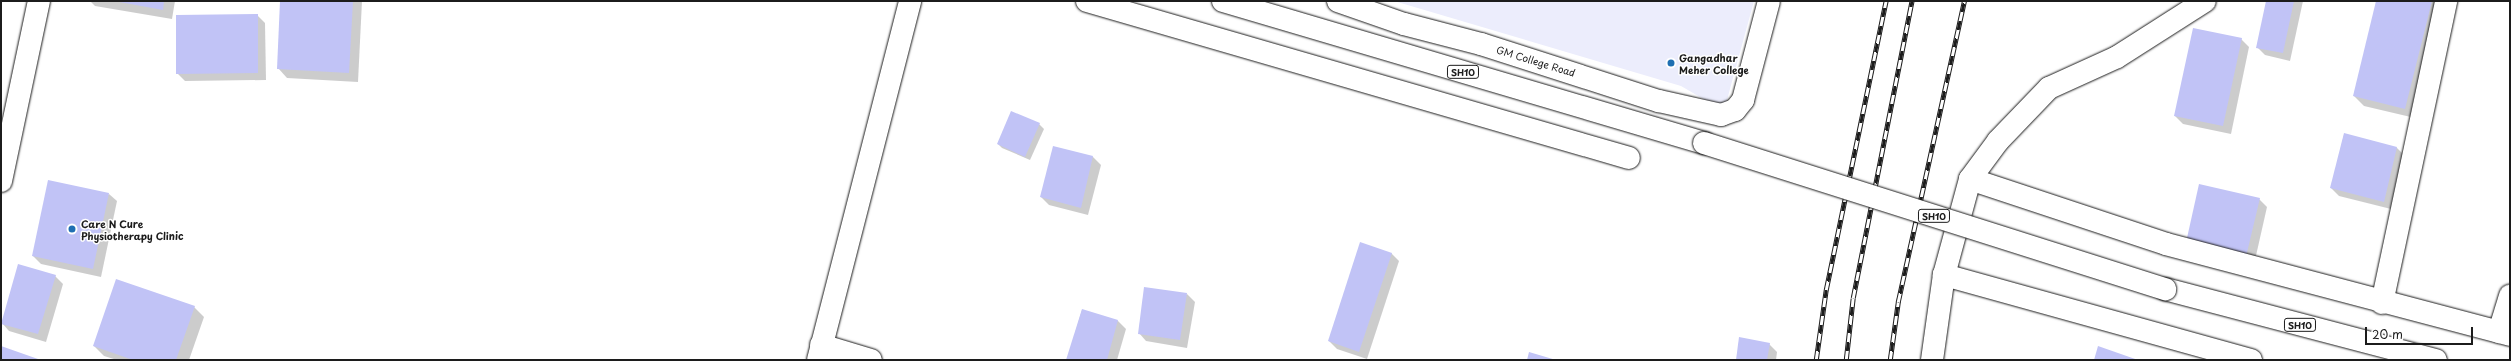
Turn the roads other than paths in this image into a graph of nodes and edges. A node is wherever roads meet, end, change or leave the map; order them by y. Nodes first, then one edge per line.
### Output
1 (39, 1) edge
2 (910, 1) edge
3 (1087, 1) edge
4 (1223, 1) edge
5 (1338, 1) edge
6 (1769, 1) edge
7 (2205, 1) edge
8 (2446, 1) edge
9 (1629, 158) dead end
10 (1970, 179) junction
11 (1, 181) edge
12 (1944, 275) junction
13 (2510, 296) edge
14 (2382, 303) junction
15 (2504, 333) edge
16 (820, 352) edge
17 (871, 360) edge
18 (1932, 360) edge
19 (2251, 360) edge
20 (2436, 360) edge

1 - 11 street
2 - 16 street
3 - 9 street
4 - 20 street, SH10, bridge
5 - 6 street, GM College Road
7 - 10 street
8 - 14 street
10 - 12 street
10 - 14 street
12 - 18 street
12 - 19 street
13 - 15 street
14 - 15 street
16 - 17 street

